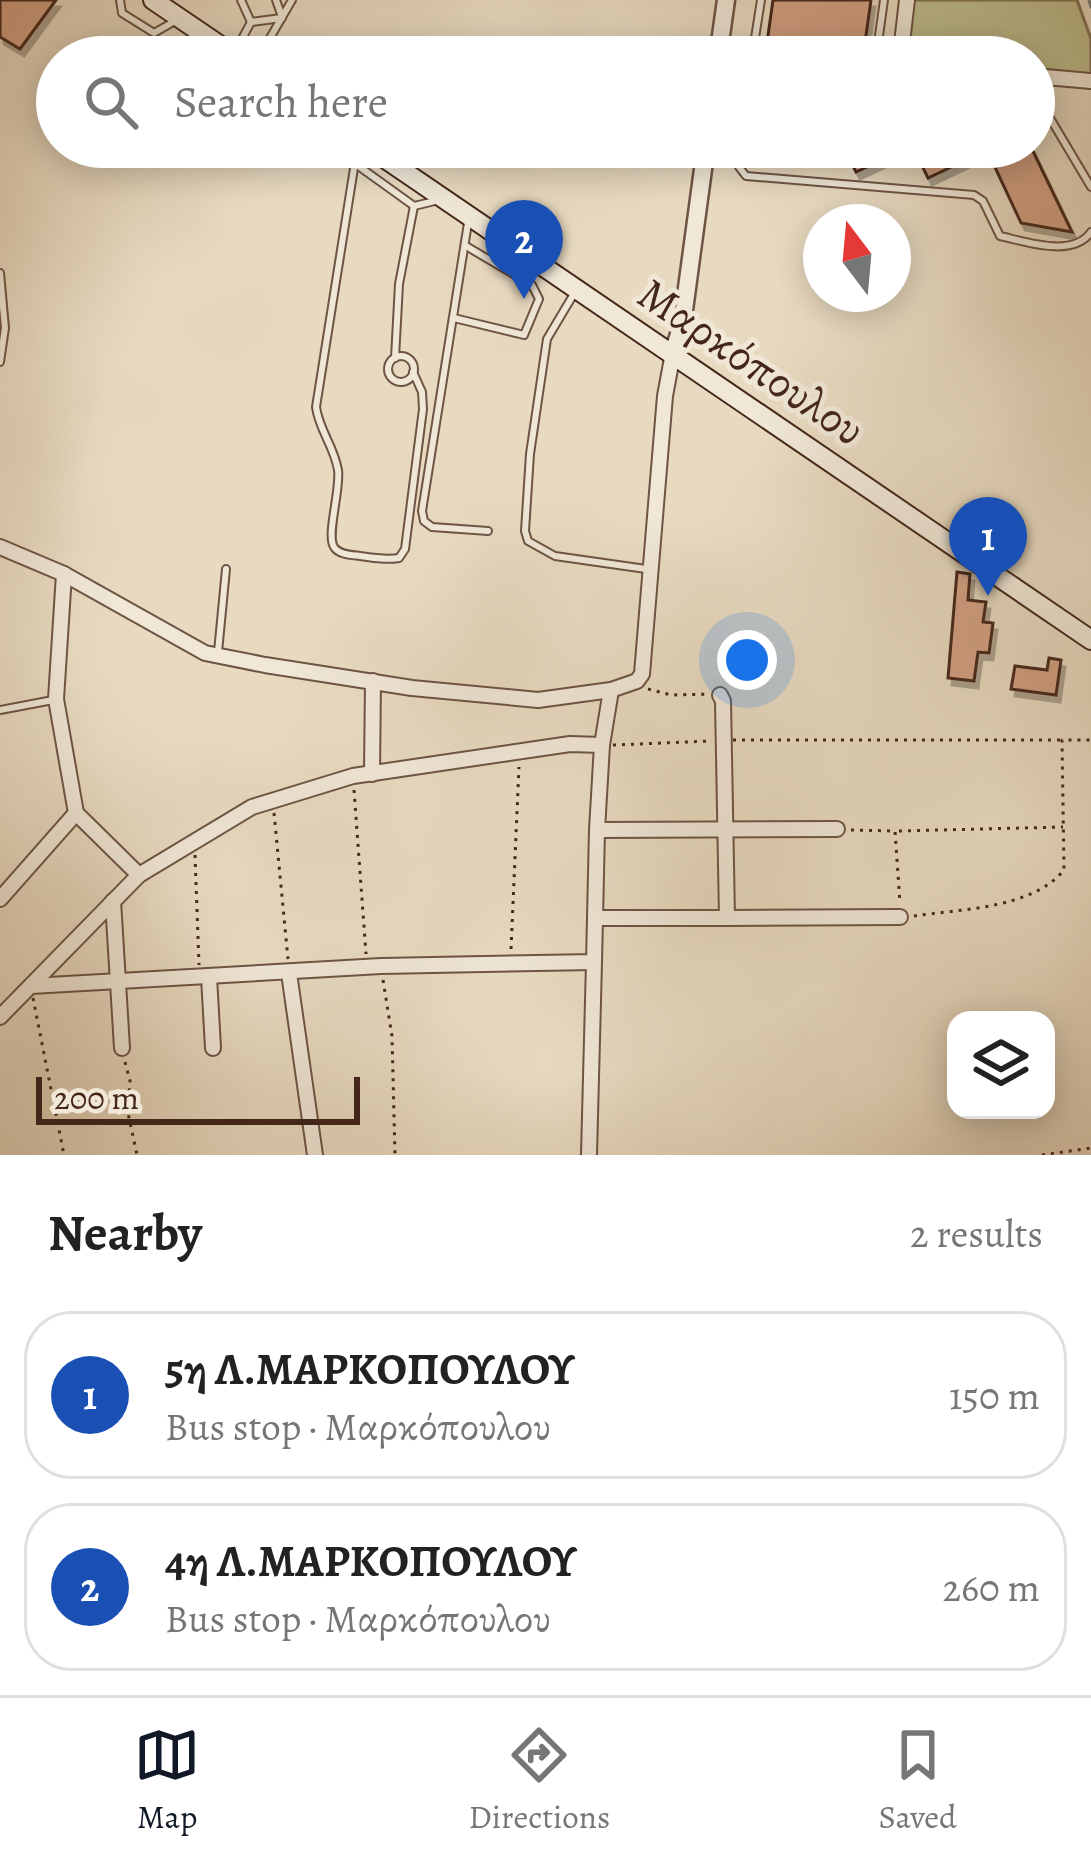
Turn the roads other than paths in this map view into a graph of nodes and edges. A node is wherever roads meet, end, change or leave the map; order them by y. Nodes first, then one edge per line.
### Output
1 (120, 0) edge
2 (153, 0) edge
3 (241, 0) edge
4 (276, 0) edge
5 (292, 0) edge
6 (726, 0) edge
7 (760, 0) edge
8 (884, 0) edge
9 (907, 0) edge
10 (282, 17) junction
11 (180, 18) junction
12 (251, 22) junction
13 (206, 36) edge
14 (244, 36) edge
15 (271, 36) edge
16 (721, 36) edge
17 (755, 36) edge
18 (879, 36) edge
19 (903, 36) edge
20 (1055, 78) edge
21 (1091, 81) edge
22 (1055, 127) edge
23 (359, 168) edge
24 (375, 168) edge
25 (388, 168) edge
26 (703, 168) edge
27 (740, 168) edge
28 (1091, 187) edge
29 (445, 198) junction
30 (414, 206) junction
31 (469, 214) junction
32 (1091, 232) edge
33 (466, 246) junction
34 (0, 274) edge
35 (577, 289) junction
36 (454, 318) junction
37 (674, 352) junction
38 (395, 358) junction
39 (0, 362) edge
40 (413, 372) junction
41 (488, 531) dead end
42 (0, 547) edge
43 (226, 569) dead end
44 (651, 570) junction
45 (64, 574) junction
46 (1091, 640) edge
47 (218, 656) junction
48 (373, 681) junction
49 (611, 690) junction
50 (720, 695) road end
51 (56, 699) junction
52 (0, 710) edge
53 (602, 746) junction
54 (372, 774) junction
55 (76, 813) junction
56 (726, 828) junction
57 (837, 829) road end
58 (597, 830) junction
59 (139, 875) junction
60 (0, 899) edge
61 (113, 901) junction
62 (900, 917) road end
63 (596, 918) junction
64 (727, 918) junction
65 (594, 962) junction
66 (289, 973) junction
67 (205, 976) junction
68 (119, 981) junction
69 (31, 986) junction
70 (0, 1017) edge
71 (122, 1048) road end
72 (213, 1048) dead end
73 (315, 1155) edge
74 (590, 1155) edge

1 - 11 lane
2 - 11 main road
3 - 12 lane
4 - 10 lane
5 - 10 lane
6 - 16 street
7 - 17 lane
8 - 18 lane
9 - 19 street
10 - 12 lane
10 - 15 lane
11 - 13 main road
12 - 14 lane
20 - 21 street
22 - 28 lane
23 - 40 lane
24 - 30 lane
25 - 29 main road, Μαρκόπουλου
26 - 37 street
27 - 32 lane
29 - 30 lane
29 - 31 main road, Μαρκόπουλου
30 - 38 lane
31 - 33 lane
31 - 35 main road, Μαρκόπουλου
33 - 36 lane
33 - 36 lane
34 - 39 lane
35 - 37 main road, Μαρκόπουλου
35 - 44 lane
36 - 41 lane
37 - 44 street
37 - 46 main road, Μαρκόπουλου
38 - 40 lane
38 - 40 lane
42 - 45 street
43 - 47 lane
44 - 49 street
45 - 47 street
45 - 51 street
47 - 48 street
48 - 49 street
48 - 54 street
49 - 53 street
50 - 56 street
51 - 52 lane
51 - 55 street
53 - 54 street
53 - 58 street
54 - 59 street
55 - 59 street
55 - 60 street
56 - 57 street
56 - 58 street
56 - 64 street
58 - 63 street
59 - 61 street
61 - 68 street
61 - 69 street
62 - 64 street
63 - 64 street
63 - 65 street
65 - 66 street
65 - 74 street
66 - 67 street
66 - 73 street
67 - 68 street
67 - 72 street
68 - 69 street
68 - 71 street
69 - 70 street

